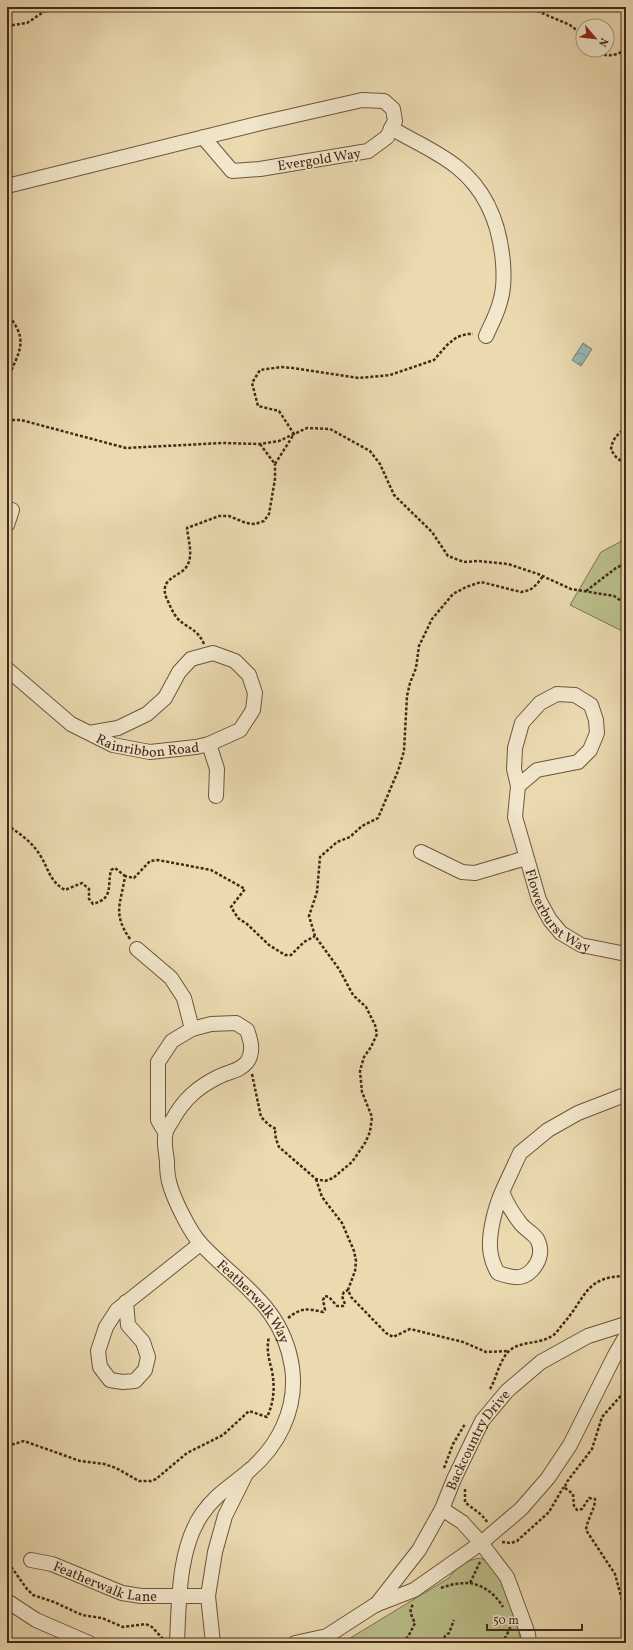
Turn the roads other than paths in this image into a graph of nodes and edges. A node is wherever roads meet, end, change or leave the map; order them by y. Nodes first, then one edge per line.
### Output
1 (391, 128) junction
2 (203, 137) junction
3 (7, 186) edge
4 (486, 336) road end
5 (12, 510) dead end
6 (7, 525) edge
7 (7, 670) edge
8 (89, 733) junction
9 (209, 744) junction
10 (518, 786) junction
11 (216, 796) dead end
12 (421, 852) dead end
13 (526, 858) junction
14 (137, 949) road end
15 (626, 954) edge
16 (192, 1029) junction
17 (626, 1096) edge
18 (165, 1132) junction
19 (502, 1192) junction
20 (200, 1244) junction
21 (126, 1302) junction
22 (626, 1324) edge
23 (626, 1336) edge
24 (246, 1473) junction
25 (442, 1509) junction
26 (481, 1543) junction
27 (32, 1560) dead end
28 (208, 1596) junction
29 (179, 1597) junction
30 (7, 1602) edge
31 (375, 1605) junction
32 (89, 1643) edge
33 (177, 1643) edge
34 (213, 1643) edge
35 (295, 1643) edge
36 (529, 1643) edge

1 - 2 street, Evergold Way
1 - 2 street
1 - 4 street
2 - 3 street
5 - 6 street
7 - 8 street, Rainribbon Road
8 - 9 street, Rainribbon Road
8 - 9 street, Rainribbon Road
9 - 11 street, Rainribbon Road
10 - 10 street, Flowerburst Way
10 - 13 street, Flowerburst Way
12 - 13 street, Flowerburst Way
13 - 15 street, Flowerburst Way
14 - 16 street
16 - 18 street, Featherwalk Way
16 - 18 street, Featherwalk Way
17 - 19 street
18 - 20 street, Featherwalk Way
19 - 19 street
20 - 21 street
20 - 24 street, Featherwalk Way
21 - 21 street
22 - 25 street, Backcountry Drive
23 - 26 street, Backcountry Drive
24 - 28 street, Featherwalk Way
24 - 29 street, Featherwalk Way
25 - 26 street
25 - 31 street, Backcountry Drive
26 - 31 street, Backcountry Drive
26 - 36 street
27 - 29 street, Featherwalk Lane
28 - 29 street, Featherwalk Lane
28 - 34 street, Featherwalk Way
29 - 33 street, Featherwalk Way
30 - 32 street
31 - 35 street, Backcountry Drive

